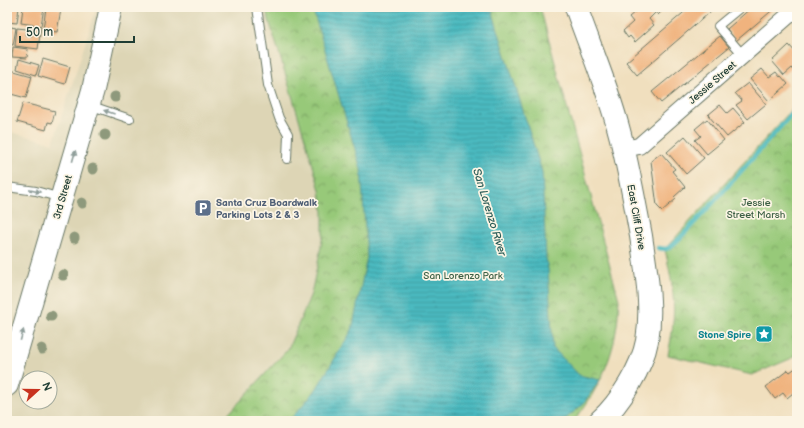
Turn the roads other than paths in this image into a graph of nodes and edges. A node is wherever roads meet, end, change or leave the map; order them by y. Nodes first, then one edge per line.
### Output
1 (112, 7) edge
2 (258, 7) edge
3 (576, 7) edge
4 (741, 7) edge
5 (797, 8) edge
6 (743, 55) junction
7 (89, 105) junction
8 (130, 119) dead end
9 (624, 149) junction
10 (287, 159) dead end
11 (7, 187) edge
12 (62, 198) junction
13 (7, 386) edge
14 (600, 421) edge

1 - 7 main road, 3rd Street
2 - 10 lane
3 - 9 main road, East Cliff Drive
4 - 6 lane
5 - 6 street, Jessie Street
6 - 9 street, Jessie Street
8 -> 7 lane
12 -> 7 main road, 3rd Street
9 - 14 main road, East Cliff Drive
11 -> 12 lane
13 -> 12 main road, 3rd Street

